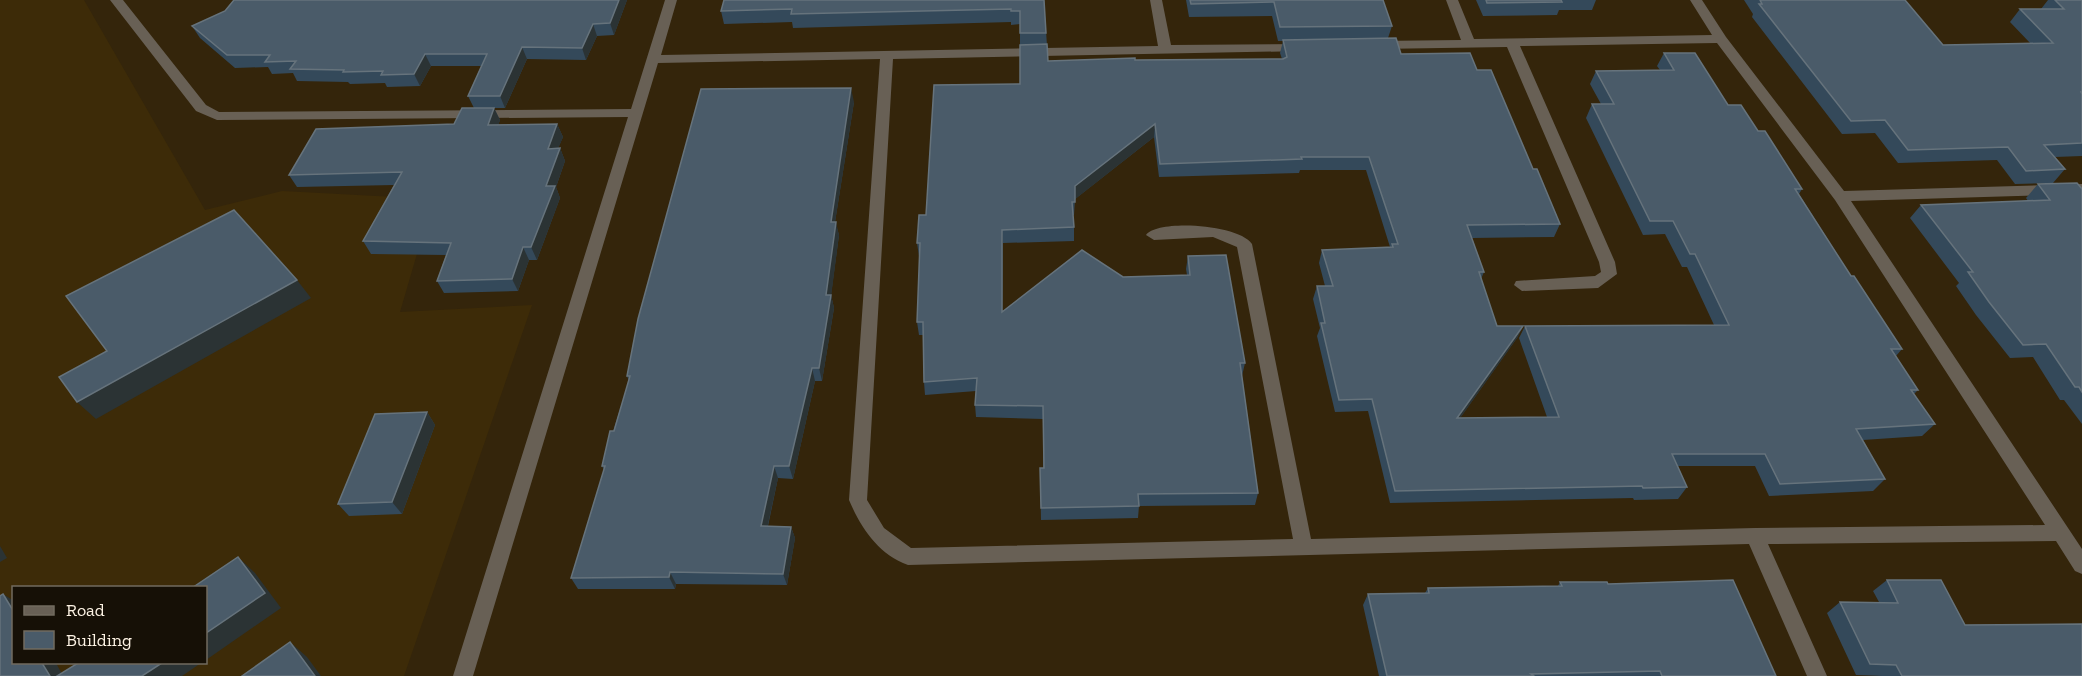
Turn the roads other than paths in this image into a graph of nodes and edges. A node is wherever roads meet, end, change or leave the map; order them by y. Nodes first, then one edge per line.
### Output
1 (116, 0) edge
2 (671, 0) edge
3 (1156, 0) edge
4 (1452, 0) edge
5 (1696, 0) edge
6 (1721, 39) junction
7 (1512, 42) junction
8 (1469, 43) junction
9 (1364, 45) edge
10 (1317, 46) edge
11 (1165, 50) junction
12 (887, 56) junction
13 (652, 59) junction
14 (635, 113) junction
15 (2082, 189) edge
16 (1840, 196) junction
17 (1154, 235) dead end
18 (1522, 285) dead end
19 (2060, 533) junction
20 (1755, 536) junction
21 (1304, 549) junction
22 (2082, 565) edge
23 (463, 676) edge
24 (1817, 676) edge

1 - 14 street
2 - 13 street
3 - 11 street
4 - 8 street
5 - 6 street
6 - 7 street
6 - 16 street
7 - 8 street
7 - 18 street
8 - 9 street
10 - 11 street
11 - 12 street
12 - 13 street
12 - 21 street
13 - 14 street
14 - 23 street
15 - 16 street
16 - 19 street
17 - 21 street
19 - 20 street
19 - 22 street
20 - 21 street
20 - 24 street

